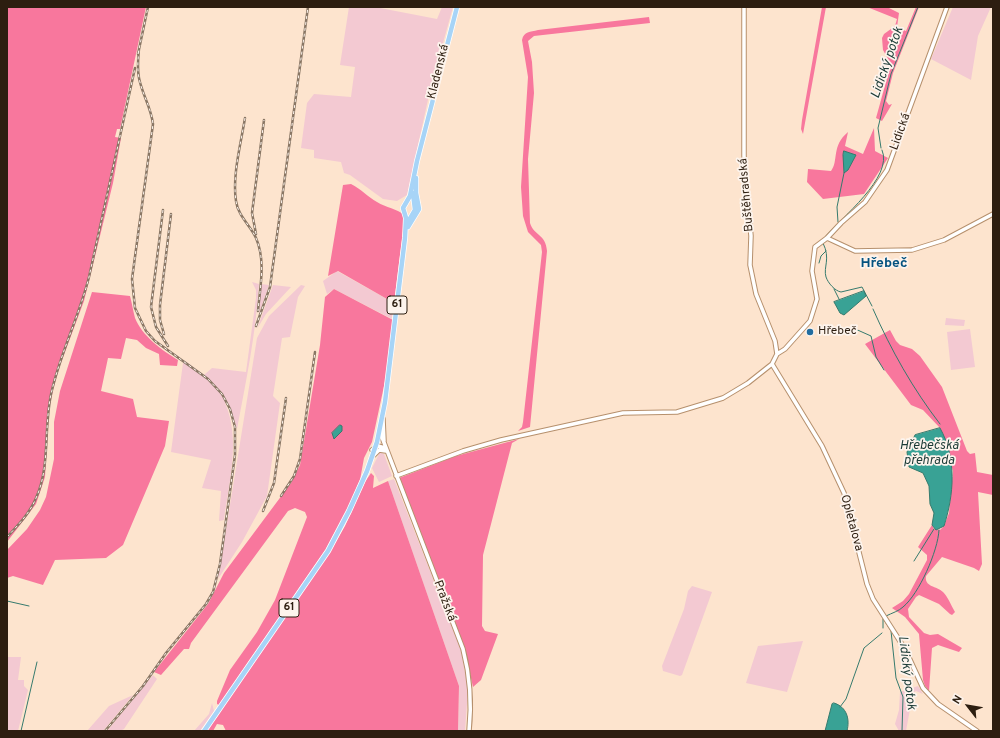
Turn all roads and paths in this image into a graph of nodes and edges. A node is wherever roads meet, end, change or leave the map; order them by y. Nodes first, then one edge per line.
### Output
1 (457, 7) edge
2 (744, 7) edge
3 (947, 7) edge
4 (423, 137) junction
5 (416, 178) junction
6 (407, 202) junction
7 (414, 203) junction
8 (406, 213) junction
9 (412, 214) junction
10 (993, 214) edge
11 (405, 238) junction
12 (827, 238) junction
13 (777, 354) junction
14 (772, 364) junction
15 (389, 372) junction
16 (385, 402) junction
17 (380, 415) junction
18 (379, 431) junction
19 (374, 448) junction
20 (386, 449) junction
21 (367, 471) junction
22 (396, 476) junction
23 (362, 481) junction
24 (204, 731) edge
25 (469, 731) edge
26 (977, 731) edge

1 - 4 main road, Kladenská / 61
2 - 13 street, Buštěhradská
3 - 12 street, Lidická
4 - 5 main road, 61
4 - 6 main road, 61
5 - 7 main road, 61
5 - 11 main road, 61
6 - 7 main road
6 - 8 main road, 61
7 - 9 main road, 61
8 - 9 main road
8 - 11 main road, 61
9 - 11 main road, 61
10 - 12 street
11 - 15 main road, 61
12 - 13 street
13 - 14 street
14 - 22 street
14 - 26 street, Opletalova
15 - 16 main road, 61
15 - 17 main road, 61
16 - 18 main road, 61
16 - 20 street
17 - 18 street
17 - 19 main road, 61
18 - 19 main road, 61
18 - 20 street
19 - 20 street
19 - 21 main road, 61
19 - 23 main road, 61
20 - 21 street
20 - 22 street, Pražská
21 - 23 main road, 61
22 - 25 street, Pražská
23 - 24 main road, 61

